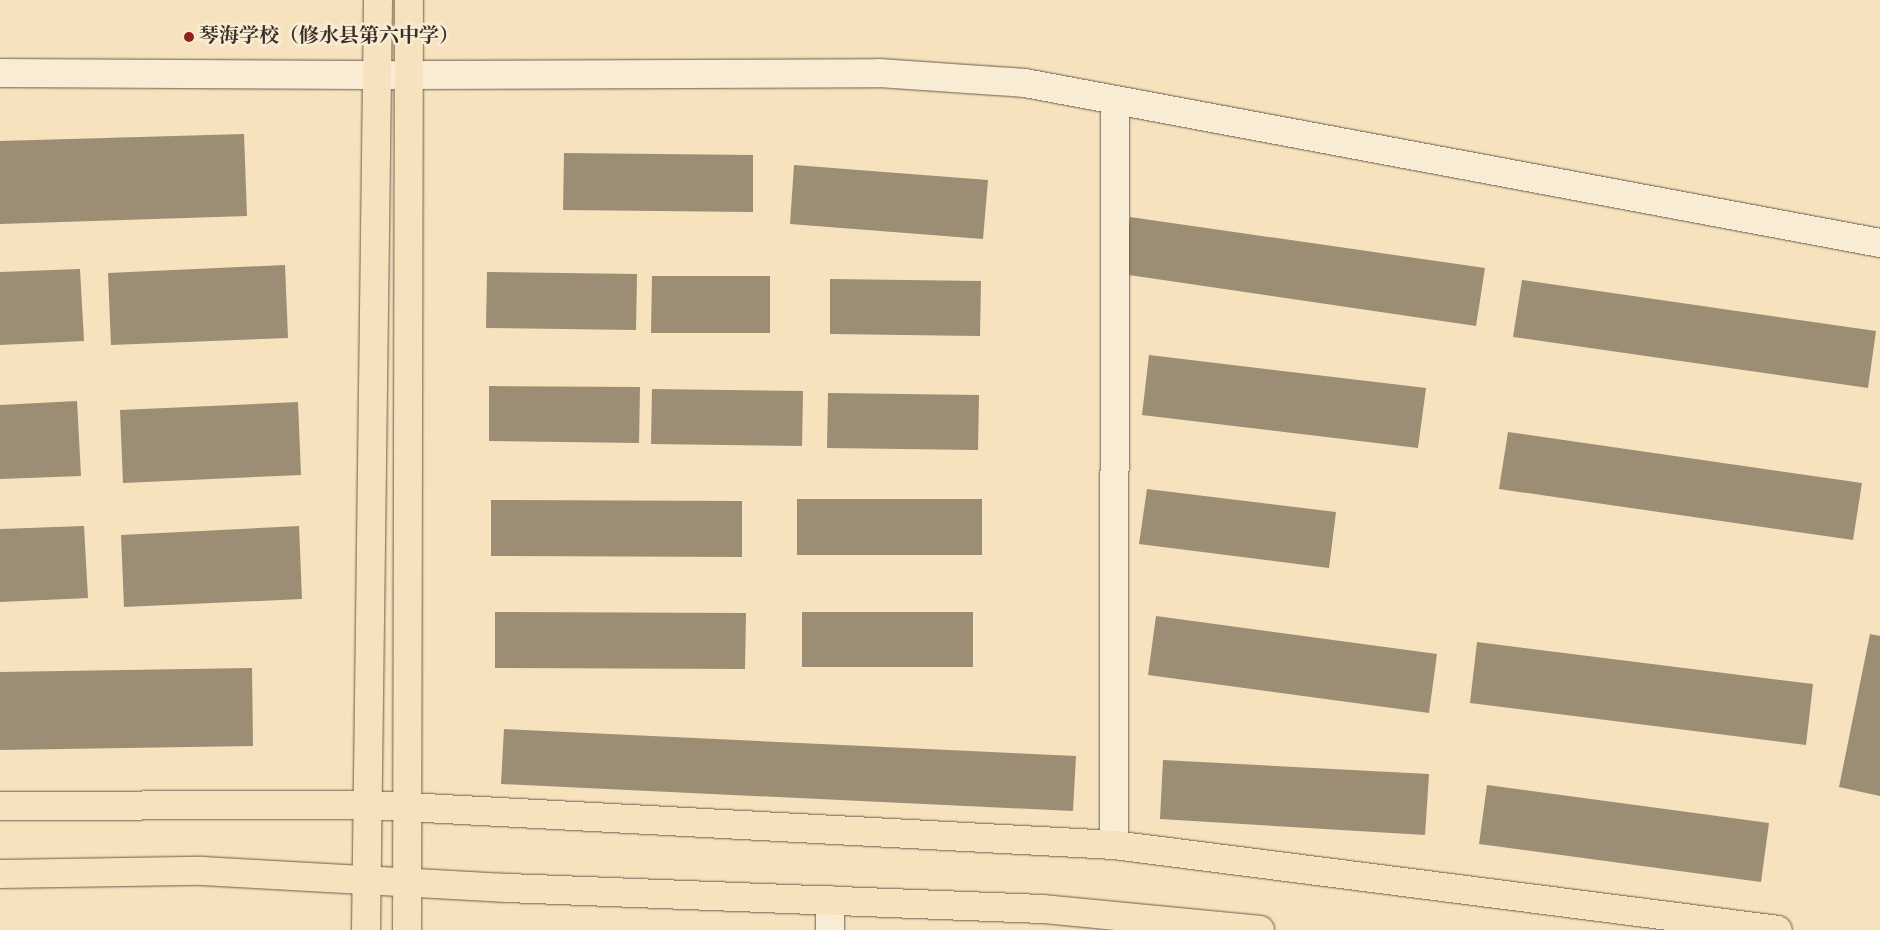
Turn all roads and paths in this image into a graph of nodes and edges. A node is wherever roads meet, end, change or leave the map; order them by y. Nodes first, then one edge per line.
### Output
1 (378, 0) edge
2 (409, 0) edge
3 (0, 73) edge
4 (378, 73) junction
5 (410, 75) junction
6 (1115, 100) junction
7 (1880, 243) edge
8 (369, 805) junction
9 (0, 806) edge
10 (407, 807) junction
11 (1114, 845) junction
12 (0, 874) edge
13 (366, 881) junction
14 (406, 883) junction
15 (830, 900) junction
16 (1143, 924) edge
17 (366, 930) edge
18 (407, 930) edge
19 (830, 930) edge
20 (1260, 930) edge
21 (1778, 930) edge

1 - 4 main road
2 - 5 main road
3 - 4 street
4 - 5 street
4 - 8 main road
5 - 6 street
5 - 10 main road
6 - 7 street
6 - 11 street
8 - 9 main road
8 - 10 main road
8 - 13 main road
10 - 11 main road
10 - 14 main road
11 - 21 main road
12 - 13 main road
13 - 14 main road
13 - 17 main road
14 - 15 main road
14 - 18 main road
15 - 16 main road
15 - 19 street
16 - 20 main road

